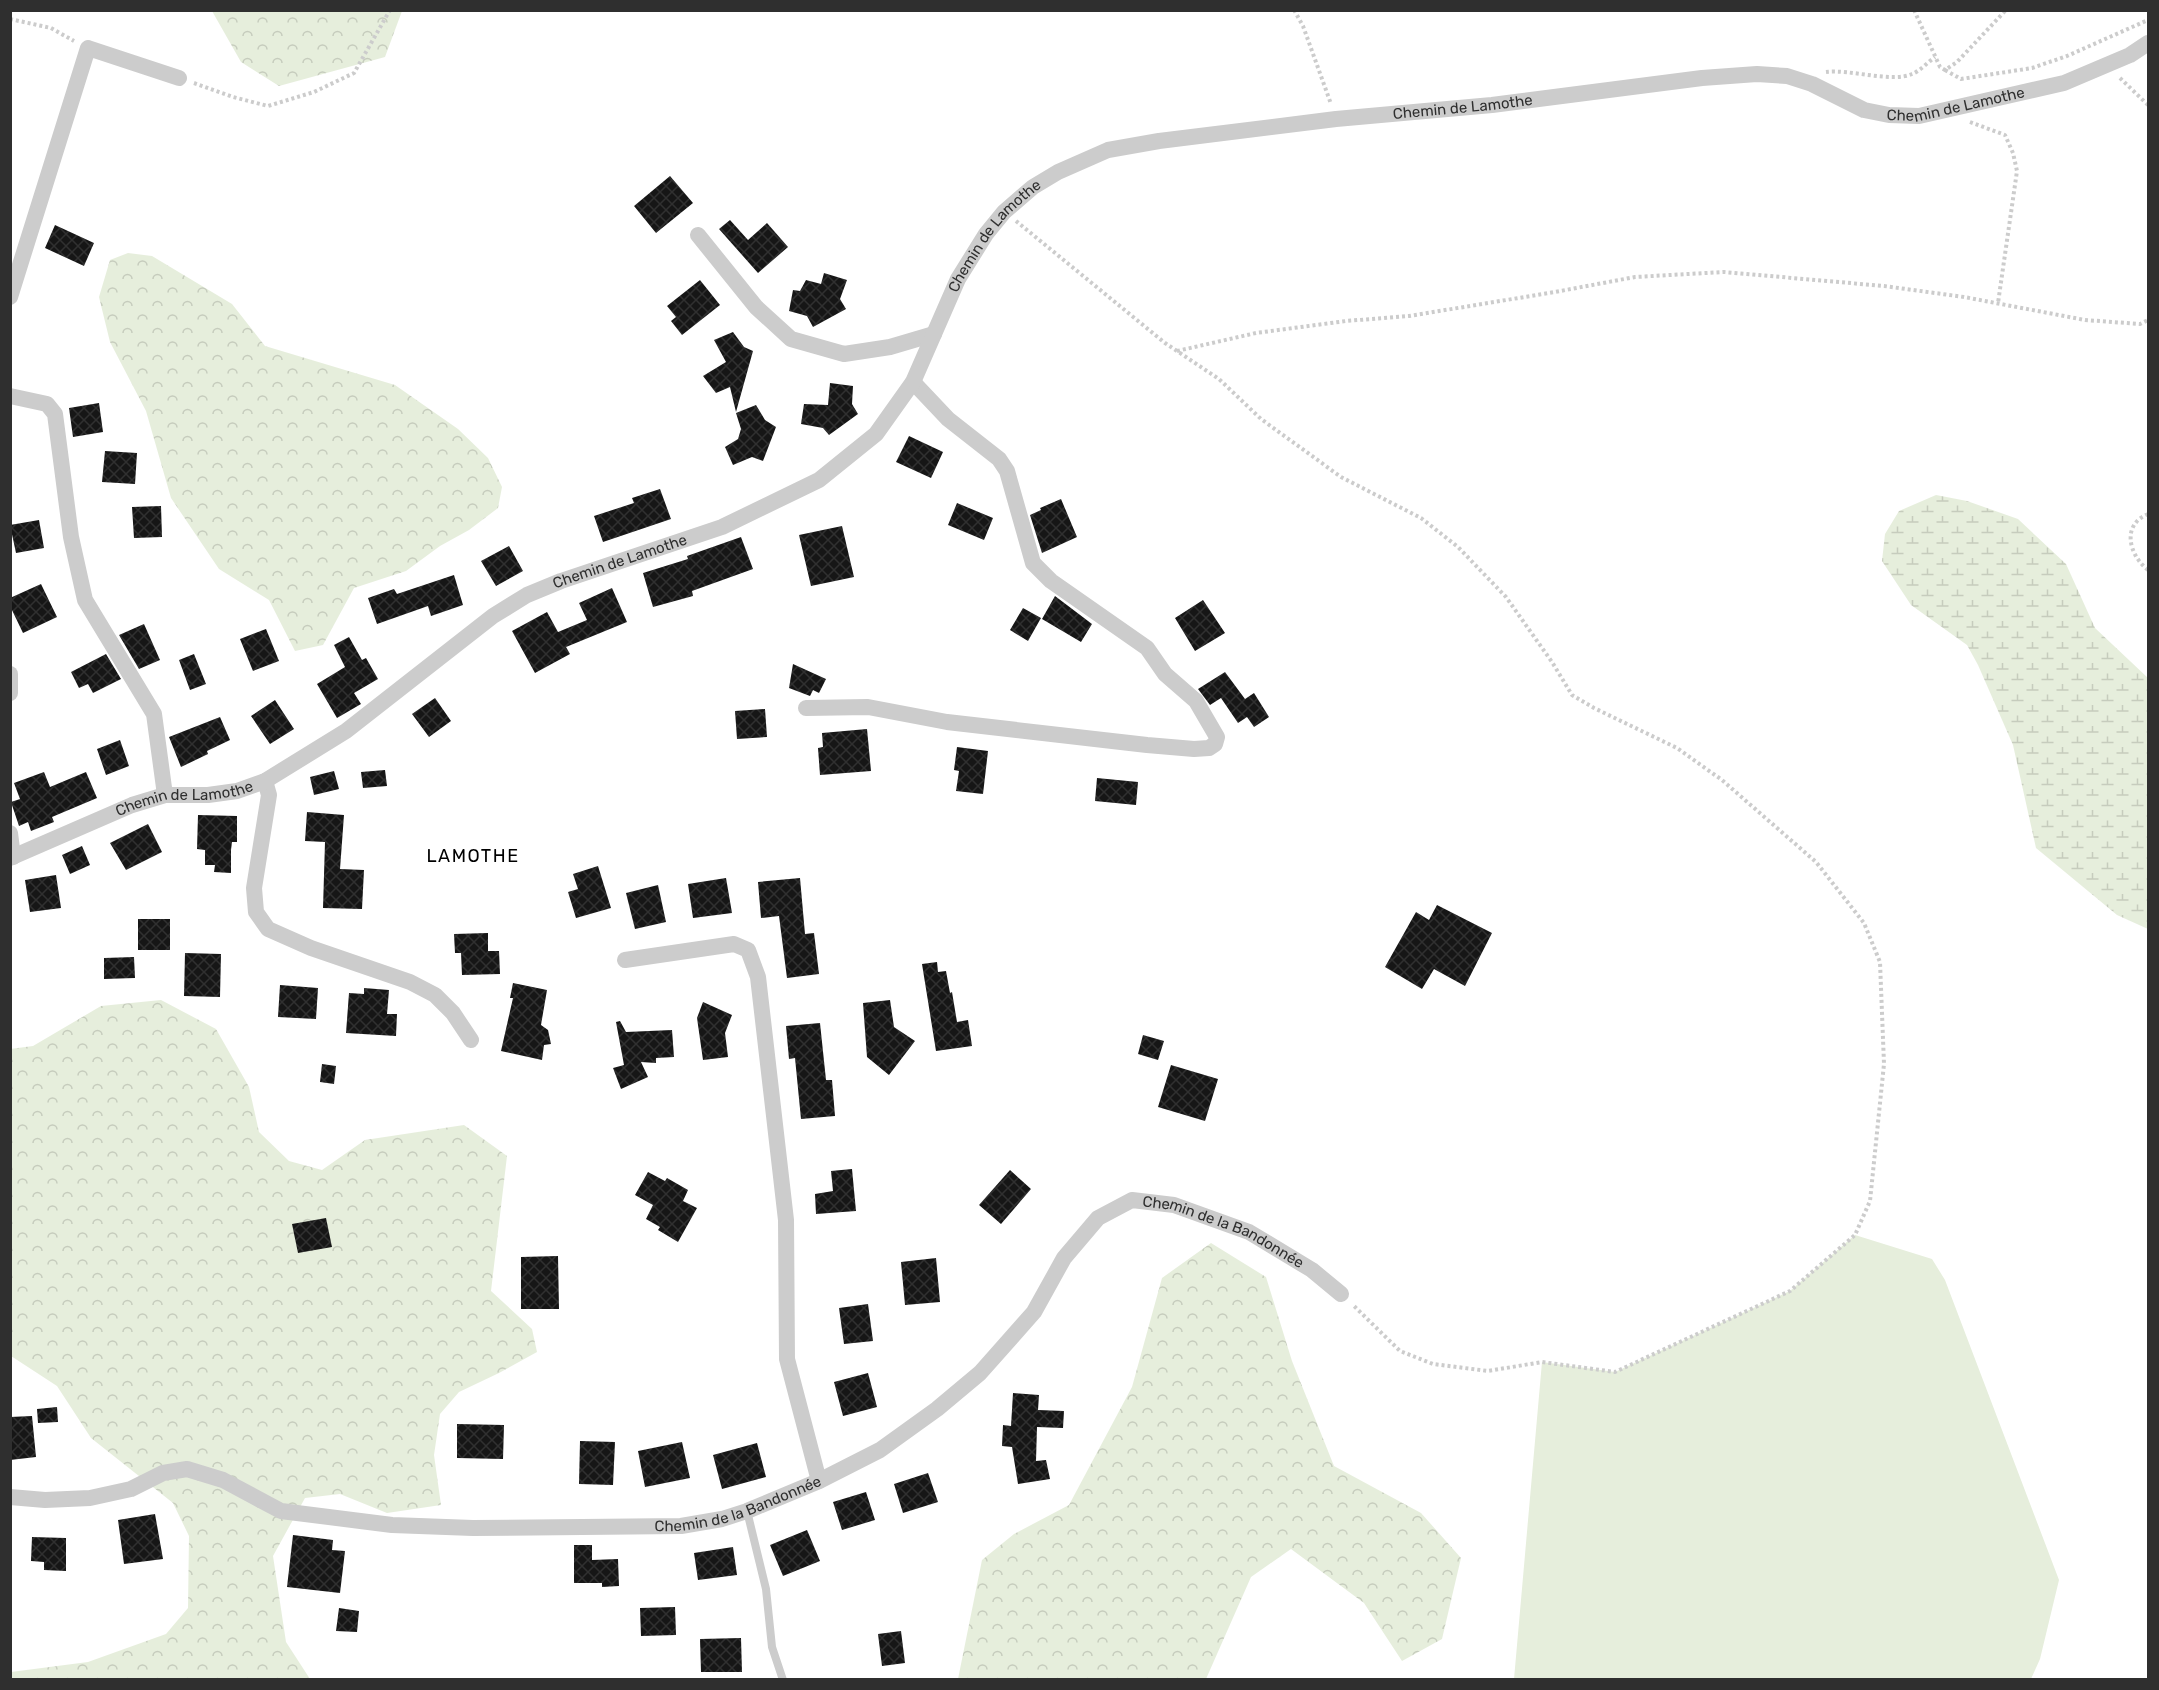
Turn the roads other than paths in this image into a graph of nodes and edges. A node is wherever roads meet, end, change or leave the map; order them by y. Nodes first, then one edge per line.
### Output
1 (2148, 43) edge
2 (179, 78) road end
3 (698, 235) dead end
4 (10, 297) edge
5 (934, 334) junction
6 (913, 382) junction
7 (10, 396) edge
8 (10, 674) edge
9 (10, 693) edge
10 (806, 708) dead end
11 (265, 781) junction
12 (165, 795) junction
13 (10, 833) edge
14 (12, 858) edge
15 (625, 960) dead end
16 (471, 1040) dead end
17 (1341, 1294) road end
18 (819, 1480) junction
19 (10, 1497) edge
20 (747, 1511) junction
21 (783, 1680) edge

1 - 5 street, Chemin de Lamothe
2 - 4 street
3 - 5 street
5 - 6 street, Chemin de Lamothe
6 - 10 street
6 - 11 street, Chemin de Lamothe
7 - 12 street
8 - 9 street
11 - 12 street, Chemin de Lamothe
11 - 16 street
12 - 14 street, Chemin de Lamothe
13 - 14 street
15 - 18 street
17 - 18 street, Chemin de la Bandonnée
18 - 20 street, Chemin de la Bandonnée
19 - 20 street, Chemin de la Bandonnée
20 - 21 lane

